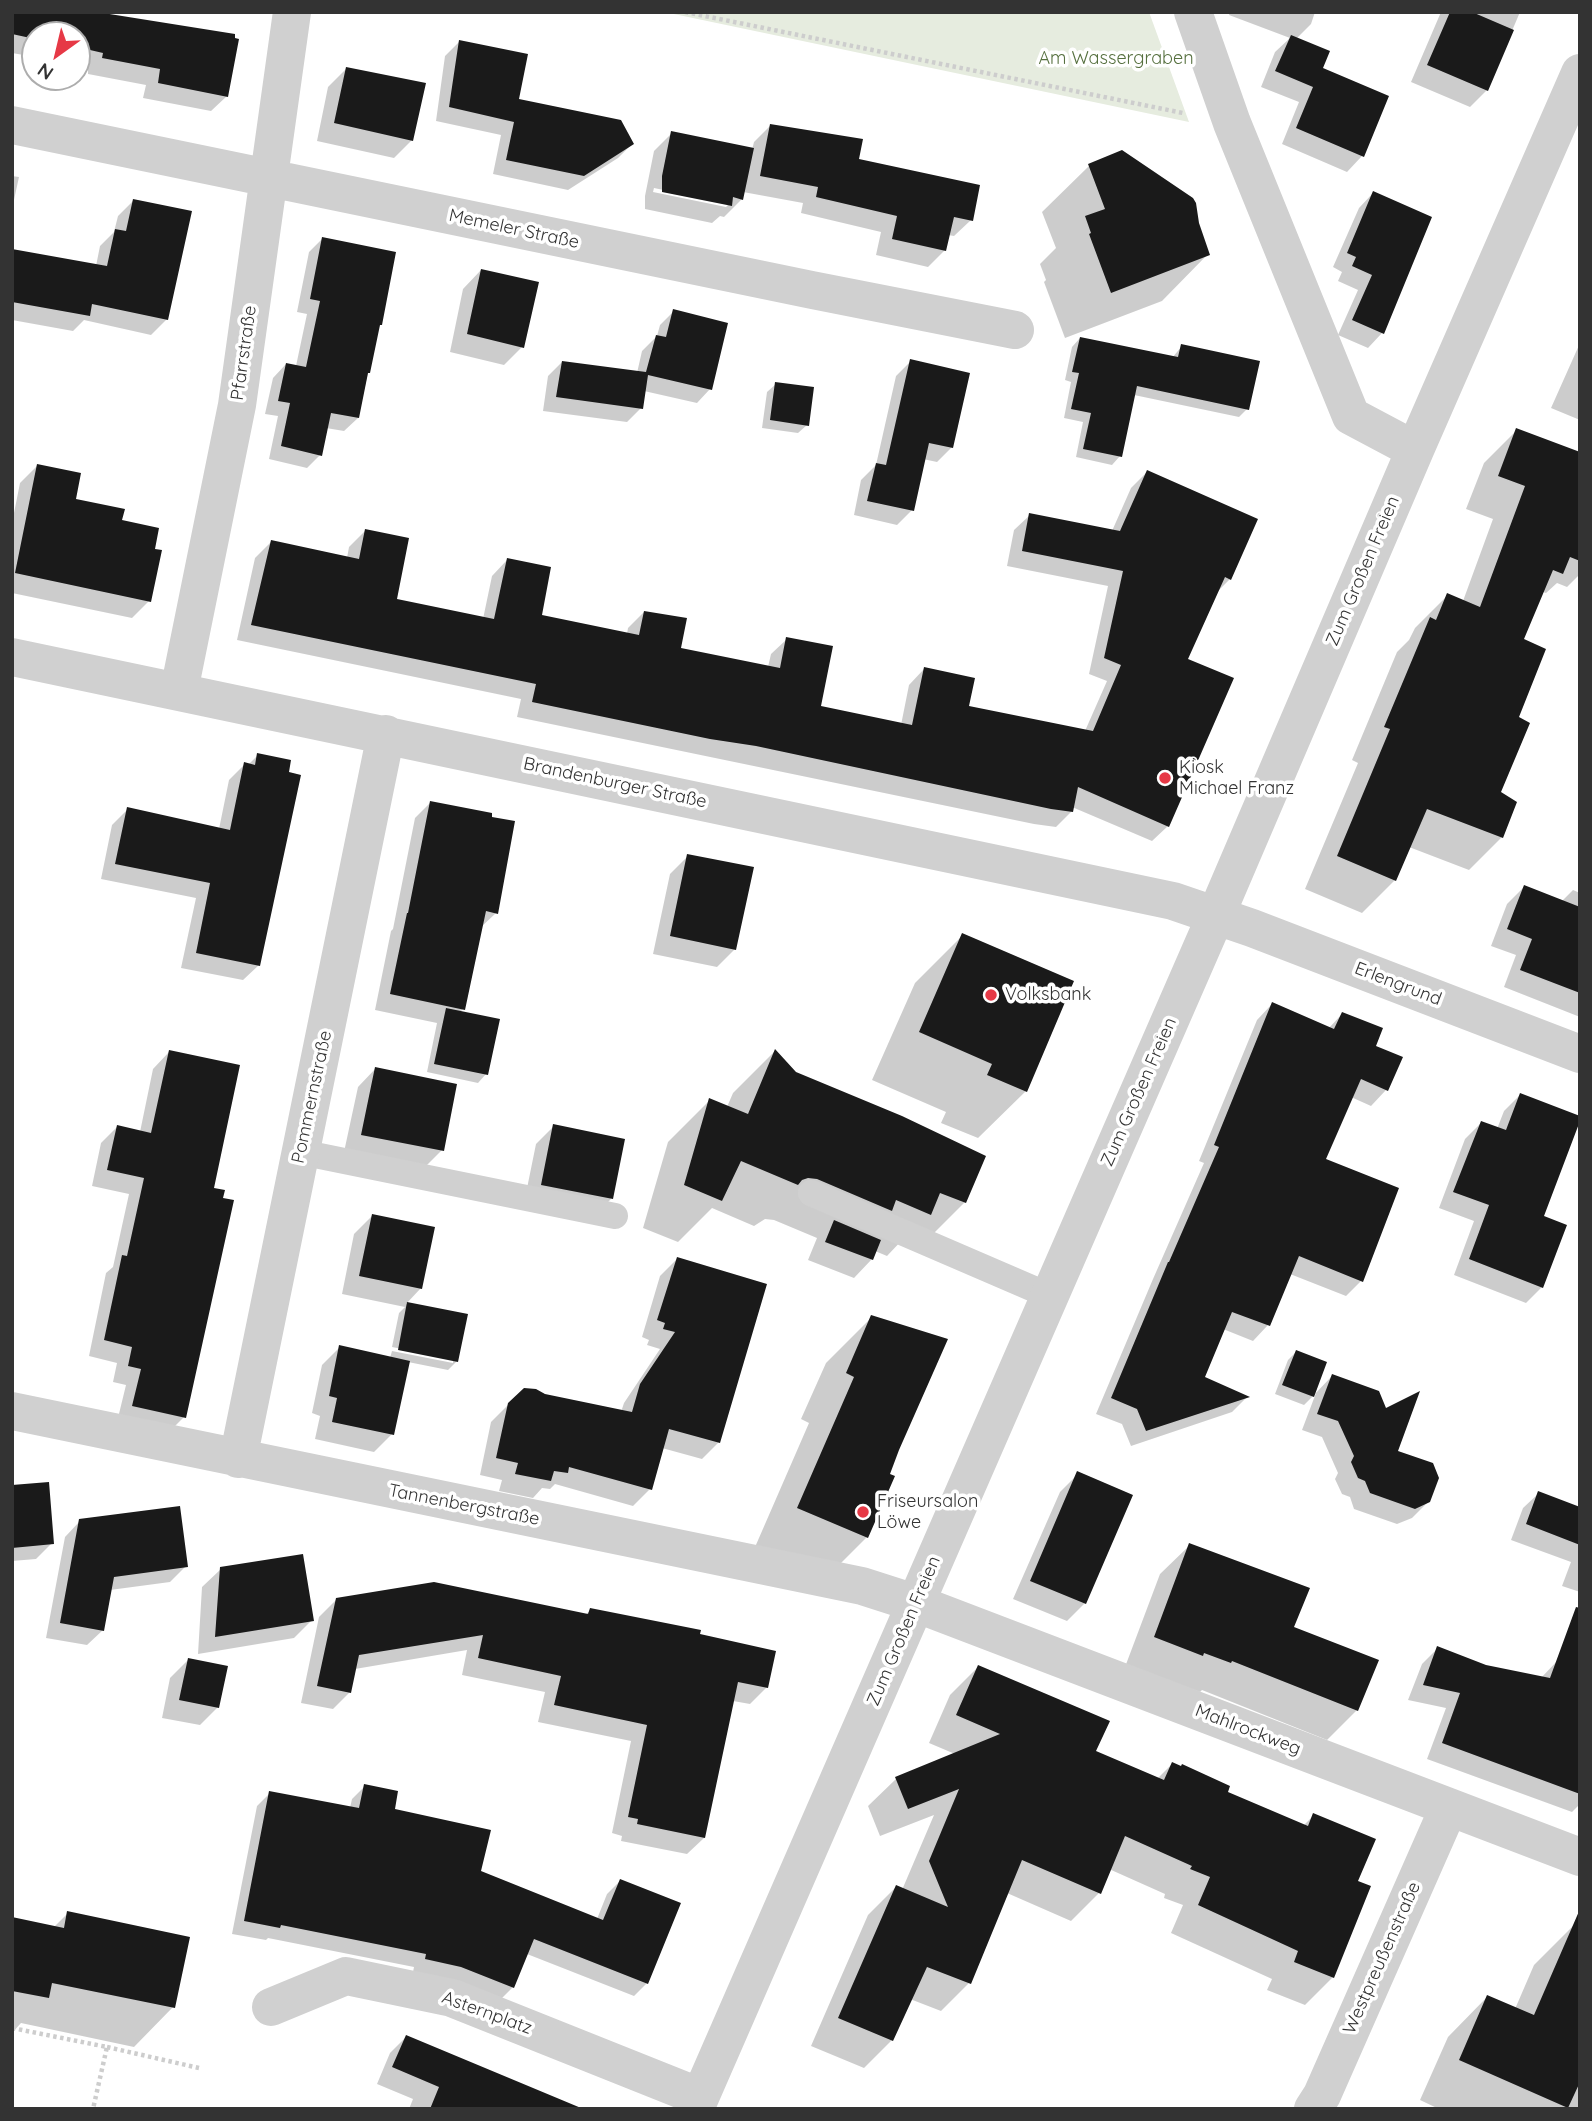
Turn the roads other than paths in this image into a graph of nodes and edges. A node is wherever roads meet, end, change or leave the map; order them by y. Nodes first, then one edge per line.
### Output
1 (292, 12) edge
2 (1193, 12) edge
3 (1580, 73) edge
4 (12, 125) edge
5 (270, 178) junction
6 (1015, 330) dead end
7 (1415, 450) junction
8 (12, 657) edge
9 (179, 691) junction
10 (386, 734) junction
11 (1216, 915) junction
12 (1580, 1054) edge
13 (300, 1153) junction
14 (811, 1193) dead end
15 (615, 1216) dead end
16 (1050, 1296) junction
17 (12, 1411) edge
18 (238, 1459) junction
19 (915, 1603) junction
20 (1449, 1807) junction
21 (1580, 1857) edge
22 (271, 2007) dead end
23 (697, 2103) edge
24 (1313, 2109) edge

1 - 5 street, Pfarrstraße
2 - 7 street
3 - 7 street, Zum Großen Freien
4 - 5 street, Memeler Straße
5 - 6 street, Memeler Straße
5 - 9 street, Pfarrstraße
7 - 11 street, Zum Großen Freien
8 - 9 street, Brandenburger Straße
9 - 10 street, Brandenburger Straße
10 - 11 street, Brandenburger Straße
10 - 13 street, Pommernstraße
11 - 12 street, Erlengrund
11 - 16 street, Zum Großen Freien
13 - 15 lane
13 - 18 street, Pommernstraße
14 - 16 lane
16 - 19 street, Zum Großen Freien
17 - 18 street, Tannenbergstraße
18 - 19 street, Tannenbergstraße
19 - 20 street, Mahlrockweg
19 - 23 street, Zum Großen Freien
20 - 21 street, Mahlrockweg
20 - 24 street, Westpreußenstraße
22 - 23 street, Asternplatz

